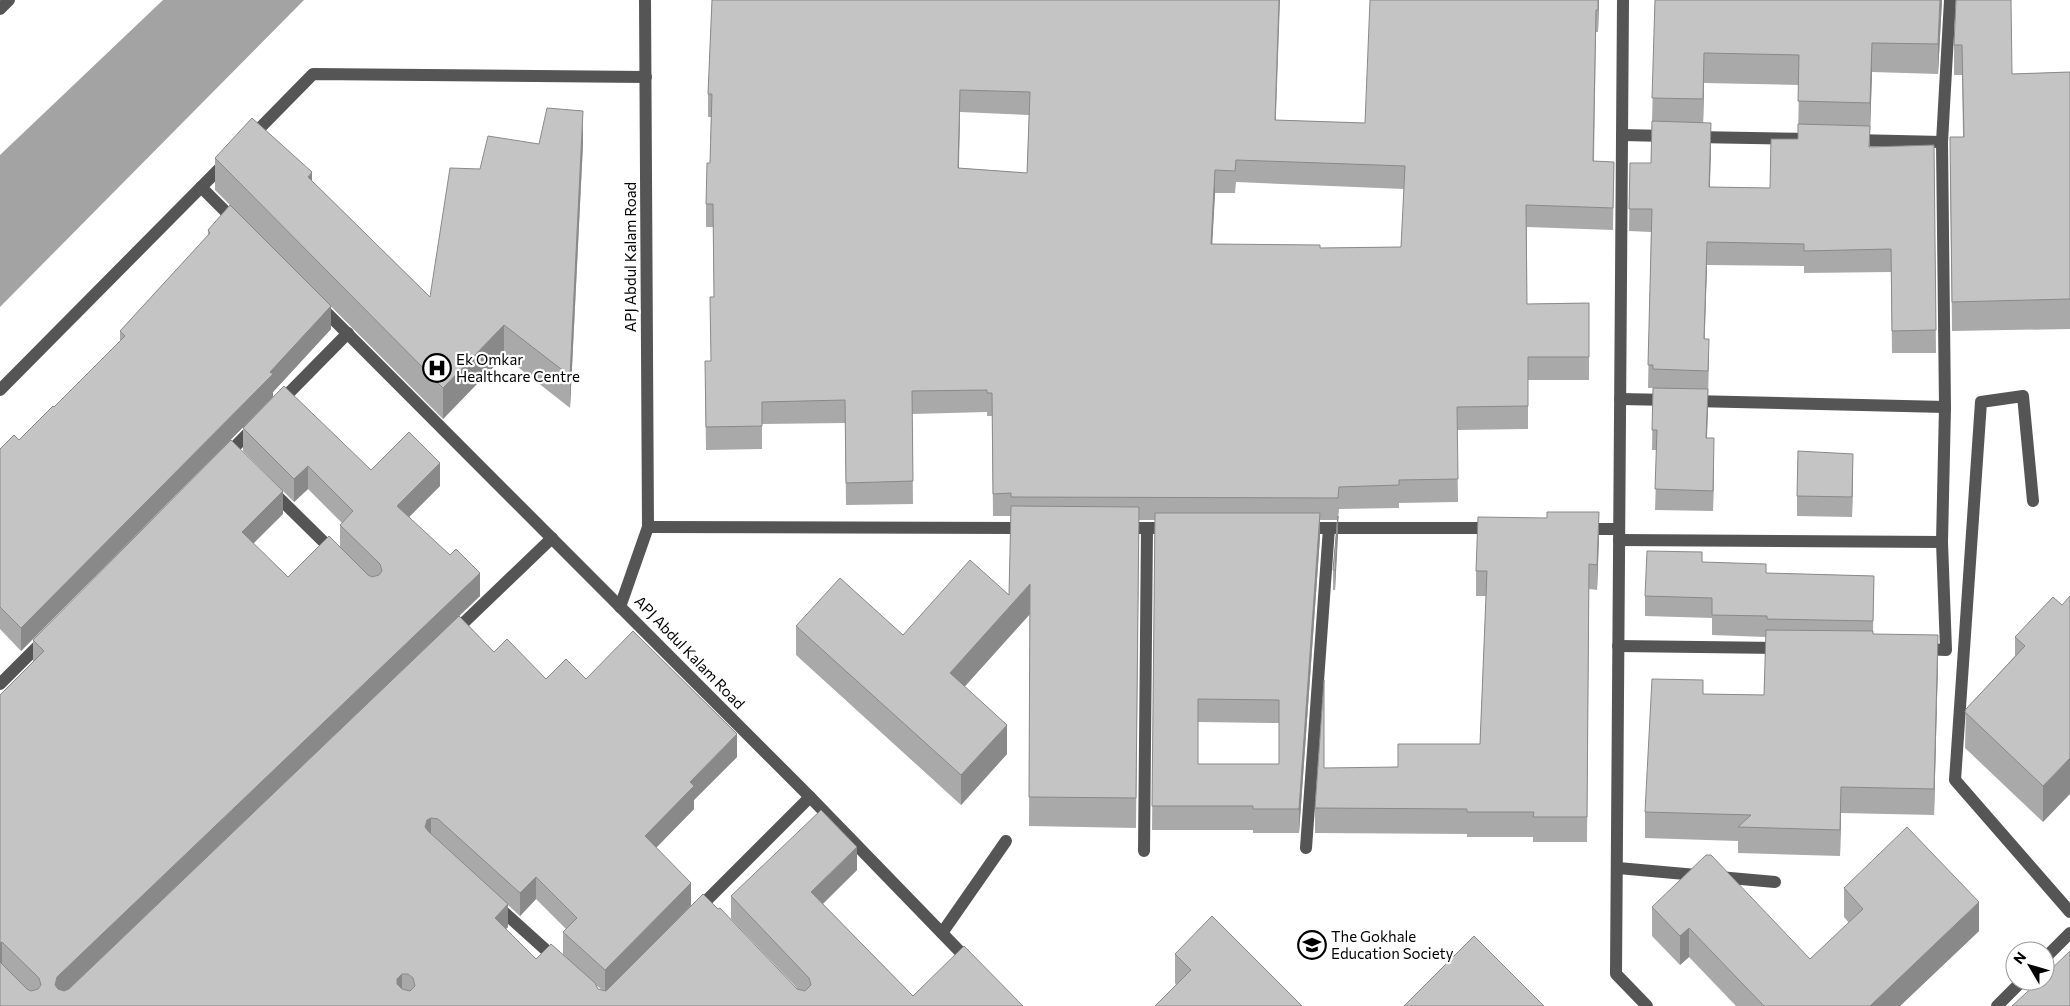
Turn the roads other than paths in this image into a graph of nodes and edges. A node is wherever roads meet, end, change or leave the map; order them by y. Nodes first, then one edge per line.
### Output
1 (9, 0) edge
2 (645, 0) edge
3 (1623, 0) edge
4 (1950, 0) edge
5 (0, 9) edge
6 (646, 77) junction
7 (1622, 135) junction
8 (1824, 140) edge
9 (1844, 140) edge
10 (1942, 142) junction
11 (201, 187) junction
12 (243, 229) edge
13 (313, 298) edge
14 (348, 333) junction
15 (0, 390) edge
16 (1620, 399) junction
17 (1944, 407) junction
18 (217, 465) edge
19 (262, 481) edge
20 (2033, 501) dead end
21 (648, 528) junction
22 (1037, 528) edge
23 (1107, 528) edge
24 (1147, 528) junction
25 (1186, 528) edge
26 (1291, 528) edge
27 (1329, 528) junction
28 (1503, 528) edge
29 (1571, 529) edge
30 (1619, 534) junction
31 (552, 538) junction
32 (1942, 542) junction
33 (346, 564) edge
34 (620, 607) junction
35 (56, 628) edge
36 (444, 642) edge
37 (1618, 646) junction
38 (1799, 648) edge
39 (1907, 649) edge
40 (0, 684) edge
41 (810, 797) junction
42 (1006, 841) dead end
43 (1306, 848) dead end
44 (1144, 851) dead end
45 (1618, 868) junction
46 (1775, 882) dead end
47 (484, 894) edge
48 (704, 902) junction
49 (2070, 912) edge
50 (716, 915) edge
51 (684, 923) edge
52 (2070, 933) edge
53 (942, 934) junction
54 (2055, 948) edge
55 (563, 966) edge
56 (982, 973) edge
57 (2012, 991) edge
58 (1647, 1006) edge
59 (1997, 1006) edge

1 - 5 street
2 - 6 street, APJ Abdul Kalam Road
3 - 7 street
4 - 10 street
6 - 11 street
6 - 21 street, APJ Abdul Kalam Road
7 - 8 street
7 - 16 street
9 - 10 street
10 - 17 street
11 - 12 street
11 - 15 street
13 - 14 street
14 - 18 street
14 - 31 street
16 - 17 street
16 - 30 street
17 - 32 street
19 - 33 street
20 - 49 street
21 - 22 street
21 - 34 street, APJ Abdul Kalam Road
23 - 24 street
24 - 25 street
24 - 44 street
26 - 27 street
27 - 28 street
27 - 43 street
29 - 30 street
30 - 32 street
30 - 37 street
31 - 34 street
31 - 36 street
32 - 39 street
34 - 41 street, APJ Abdul Kalam Road
35 - 40 street
37 - 38 street
37 - 45 street
41 - 48 street
41 - 53 street, APJ Abdul Kalam Road
42 - 53 street
45 - 46 street
45 - 58 street
47 - 55 street
48 - 50 street
48 - 51 street
52 - 54 street
53 - 56 street, APJ Abdul Kalam Road
57 - 59 street

